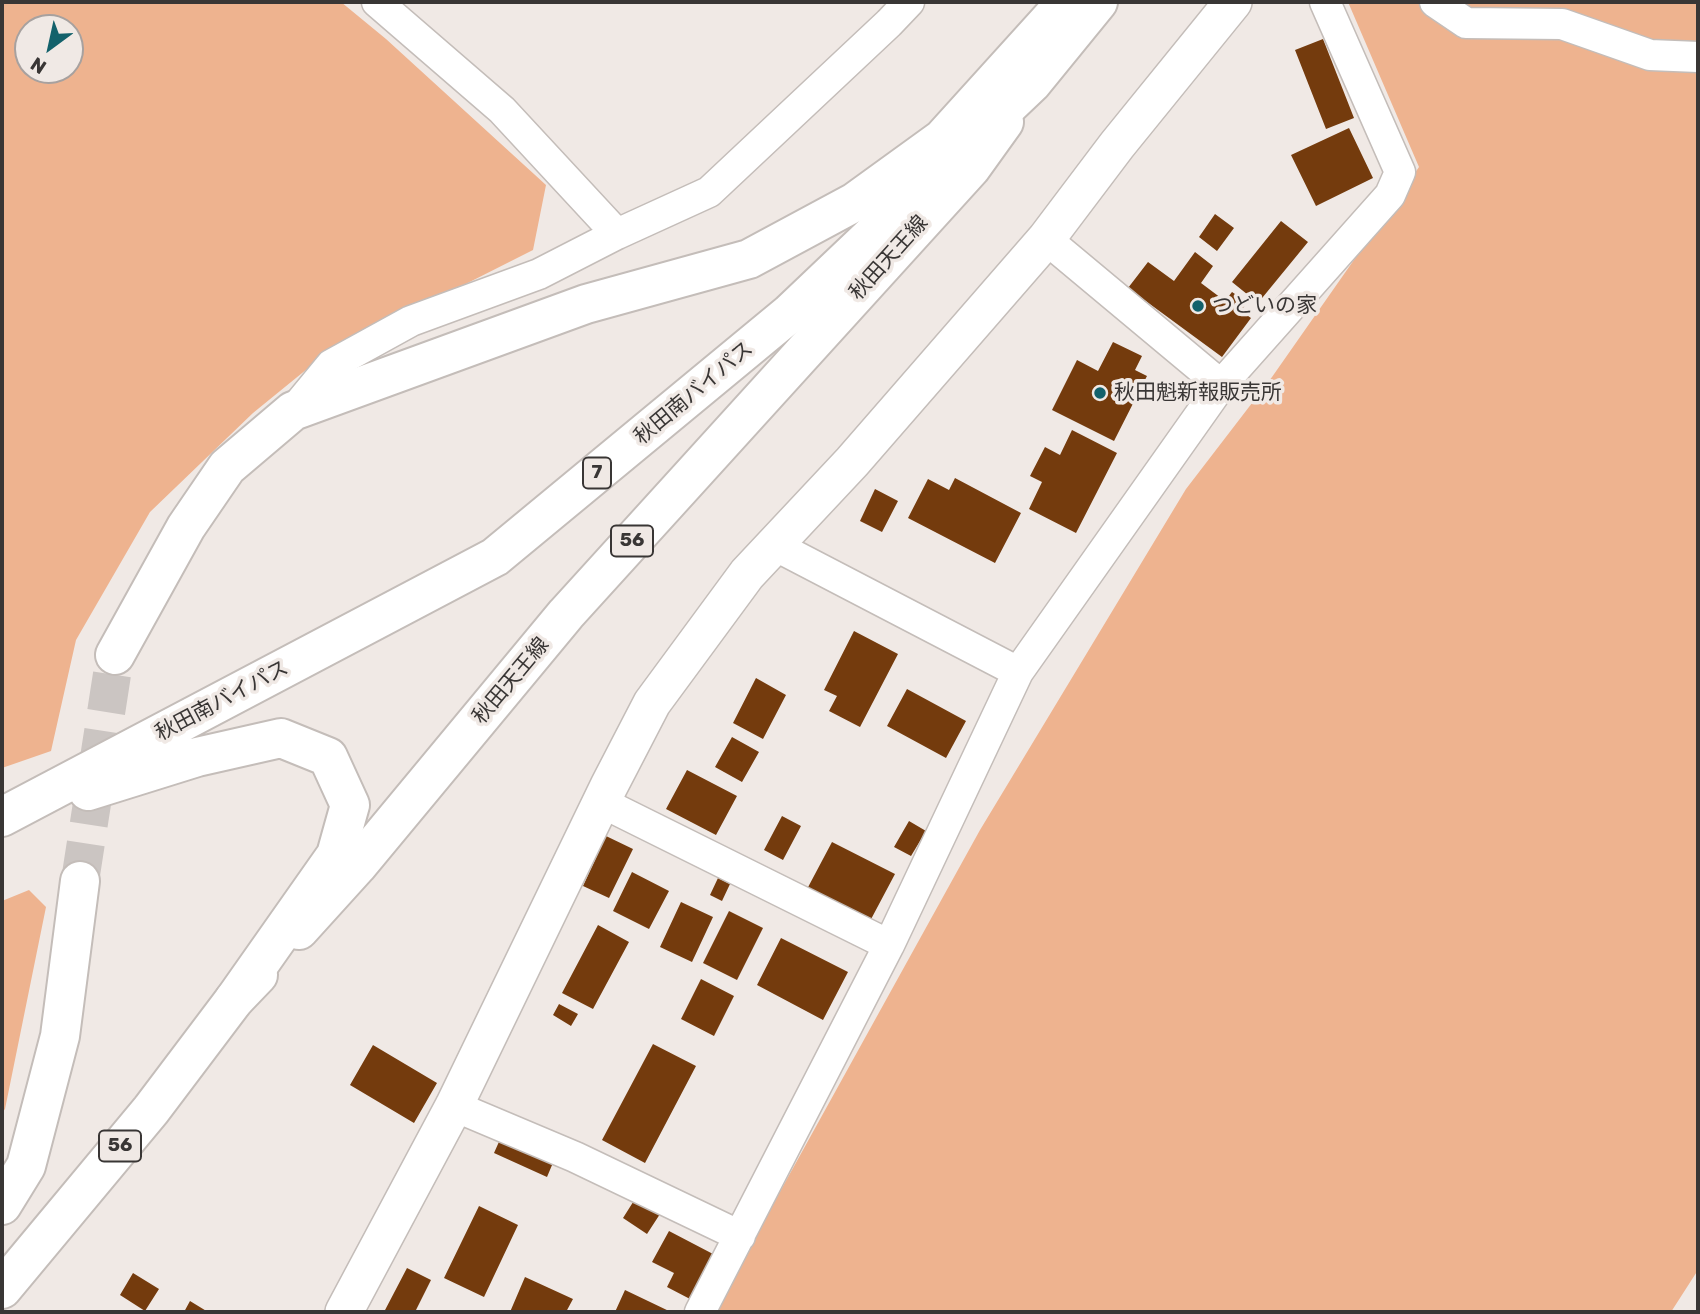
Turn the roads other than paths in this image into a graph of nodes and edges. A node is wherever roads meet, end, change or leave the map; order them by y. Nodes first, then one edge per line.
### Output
1 (377, 2) edge
2 (908, 2) edge
3 (1066, 2) edge
4 (1098, 2) edge
5 (1233, 2) edge
6 (1325, 2) edge
7 (1435, 2) edge
8 (1698, 57) edge
9 (1032, 83) junction
10 (617, 234) junction
11 (1046, 239) junction
12 (1221, 384) junction
13 (293, 411) junction
14 (774, 545) junction
15 (115, 655) tunnel mouth
16 (1018, 672) junction
17 (601, 802) junction
18 (2, 818) edge
19 (80, 881) tunnel mouth
20 (888, 946) junction
21 (234, 1000) junction
22 (454, 1106) junction
23 (2, 1205) edge
24 (740, 1236) junction
25 (2, 1289) edge
26 (344, 1312) edge
27 (701, 1312) edge

1 - 10 street
2 - 10 street
3 - 13 main road
4 - 9 main road, 秋田南バイパス / 7
5 - 11 street
6 - 12 street
7 - 8 street
9 - 18 main road, 秋田南バイパス / 7
9 - 21 main road, 秋田天王線 / 56
10 - 13 street
11 - 12 street
11 - 14 street
12 - 16 street
13 - 15 main road
14 - 16 street
14 - 17 street
16 - 20 street
17 - 20 street
17 - 22 street
18 - 21 main road
19 - 23 main road
20 - 24 street
21 - 25 main road, 秋田天王線 / 56
22 - 24 street
22 - 26 street
24 - 27 street

